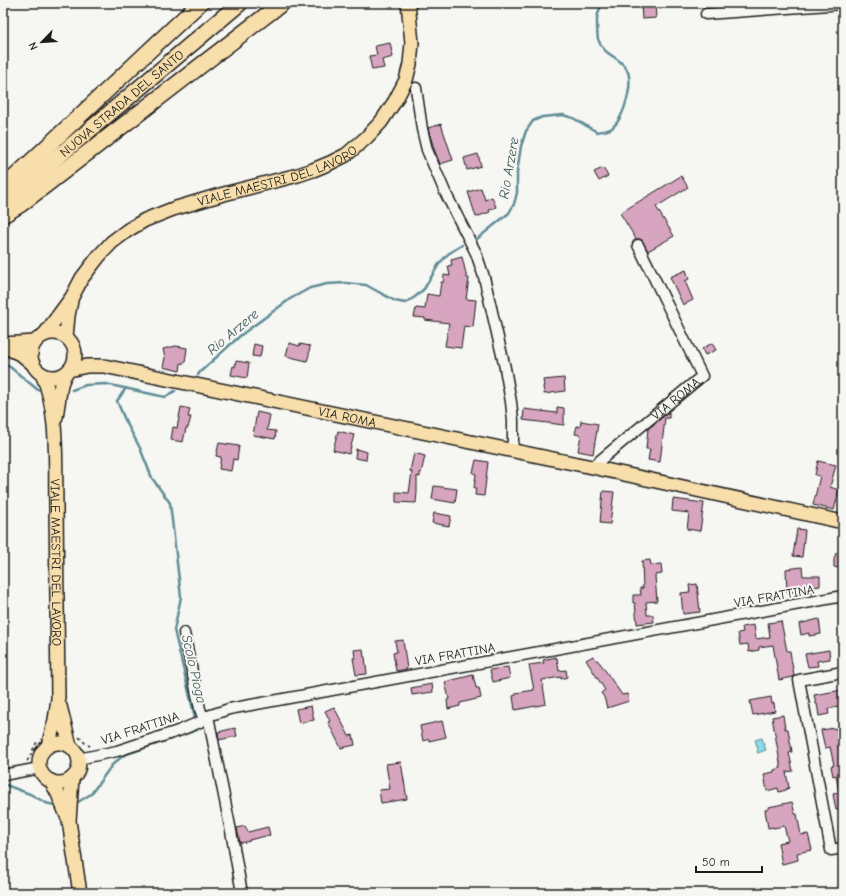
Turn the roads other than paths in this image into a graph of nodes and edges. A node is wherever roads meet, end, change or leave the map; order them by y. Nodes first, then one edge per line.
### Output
1 (200, 3) edge
2 (240, 3) edge
3 (282, 3) edge
4 (408, 3) edge
5 (843, 4) edge
6 (706, 14) dead end
7 (416, 88) dead end
8 (3, 188) edge
9 (3, 203) edge
10 (3, 215) edge
11 (638, 245) dead end
12 (72, 297) junction
13 (66, 337) junction
14 (40, 339) junction
15 (3, 345) edge
16 (74, 349) junction
17 (104, 366) junction
18 (37, 369) junction
19 (67, 372) junction
20 (55, 426) junction
21 (511, 451) junction
22 (592, 467) junction
23 (843, 522) edge
24 (843, 596) edge
25 (184, 633) dead end
26 (843, 672) edge
27 (58, 699) junction
28 (201, 721) junction
29 (74, 742) junction
30 (43, 744) junction
31 (78, 759) junction
32 (40, 768) junction
33 (3, 775) edge
34 (72, 778) junction
35 (51, 781) junction
36 (69, 821) junction
37 (843, 848) edge
38 (80, 893) edge
39 (242, 893) edge

1 - 8 highway
2 - 9 highway, NUOVA STRADA DEL SANTO
3 - 10 highway
4 - 12 main road, VIALE MAESTRI DEL LAVORO
5 - 6 street
7 - 21 street
11 - 22 street, VIA ROMA
12 - 13 main road, VIALE MAESTRI DEL LAVORO
12 - 14 main road, VIALE MAESTRI DEL LAVORO
13 - 14 main road
13 - 16 main road
14 - 15 main road
14 - 18 main road
15 - 18 main road
16 - 17 main road, VIA ROMA
16 - 19 main road
17 - 19 main road, VIA ROMA
17 - 21 main road, VIA ROMA
18 - 19 main road
18 - 20 main road, VIALE MAESTRI DEL LAVORO
19 - 20 main road, VIALE MAESTRI DEL LAVORO
20 - 27 main road, VIALE MAESTRI DEL LAVORO
21 - 22 main road, VIA ROMA
22 - 23 main road, VIA ROMA
24 - 28 street, VIA FRATTINA
25 - 28 street
26 - 37 street
27 - 29 main road, VIALE MAESTRI DEL LAVORO
27 - 30 main road, VIALE MAESTRI DEL LAVORO
28 - 31 street, VIA FRATTINA
28 - 39 street
29 - 30 main road
29 - 31 main road
30 - 32 main road
31 - 34 main road
32 - 33 street
32 - 35 main road
34 - 35 main road
34 - 36 main road
35 - 36 main road
36 - 38 main road

